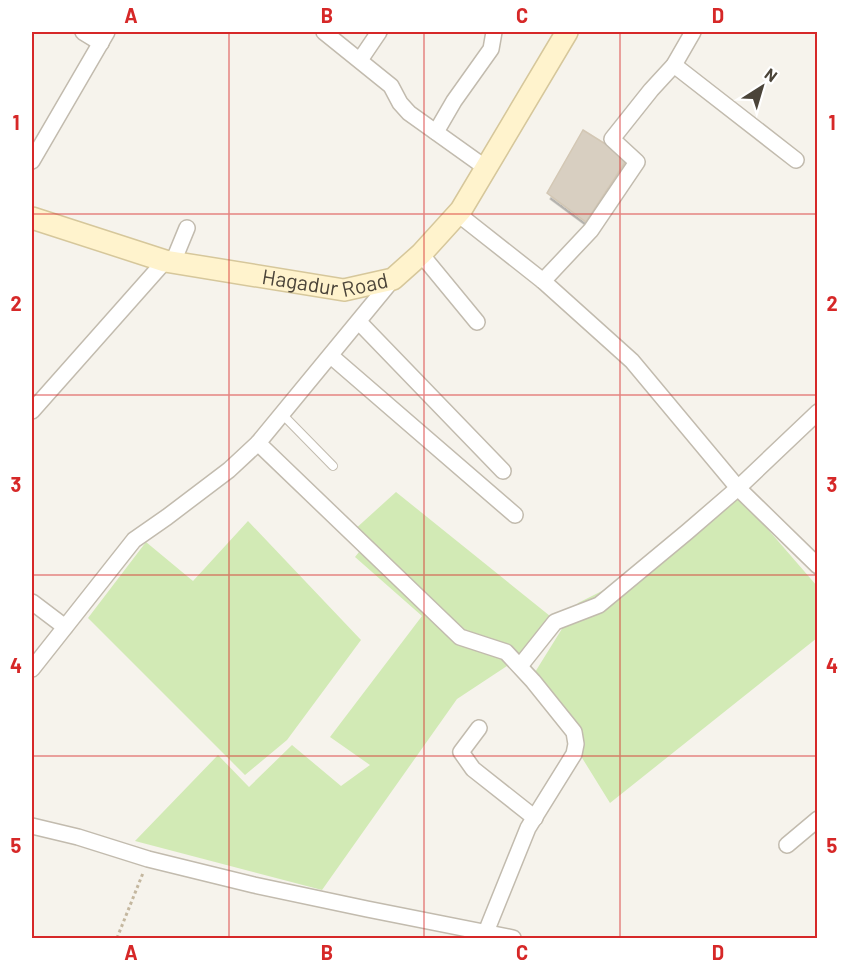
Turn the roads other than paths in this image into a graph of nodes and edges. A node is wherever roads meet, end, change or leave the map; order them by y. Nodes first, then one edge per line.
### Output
1 (83, 32) edge
2 (324, 32) edge
3 (379, 32) edge
4 (494, 32) edge
5 (567, 32) edge
6 (693, 32) edge
7 (104, 37) edge
8 (360, 60) junction
9 (674, 65) junction
10 (436, 132) junction
11 (796, 160) dead end
12 (32, 161) edge
13 (486, 168) junction
14 (458, 214) junction
15 (32, 218) edge
16 (187, 228) dead end
17 (421, 254) junction
18 (169, 262) junction
19 (393, 279) junction
20 (543, 280) junction
21 (358, 322) junction
22 (477, 322) dead end
23 (330, 356) junction
24 (32, 411) edge
25 (818, 412) edge
26 (282, 414) junction
27 (258, 443) junction
28 (333, 466) dead end
29 (503, 471) dead end
30 (738, 488) junction
31 (515, 515) dead end
32 (818, 566) edge
33 (32, 602) edge
34 (65, 627) junction
35 (520, 666) junction
36 (32, 669) edge
37 (479, 728) dead end
38 (535, 818) junction
39 (818, 819) edge
40 (32, 826) edge
41 (787, 845) dead end
42 (486, 932) junction
43 (513, 939) edge

1 - 7 street
2 - 8 street
3 - 8 street
4 - 10 street
5 - 13 street, Hagadur Road
6 - 9 street
7 - 12 street
8 - 10 street
9 - 11 street
9 - 20 street
10 - 13 street
13 - 14 street, Hagadur Road
14 - 17 street, Hagadur Road
14 - 20 street
15 - 18 street, Hagadur Road
16 - 18 street
17 - 19 street, Hagadur Road
17 - 22 street
18 - 19 street, Hagadur Road
18 - 24 street
19 - 21 street
20 - 30 street
21 - 23 street
21 - 29 street
23 - 26 street
23 - 31 street
25 - 30 street
26 - 27 street
26 - 28 lane
27 - 34 street
27 - 35 street
30 - 32 street
30 - 35 street
33 - 34 street
34 - 36 street
35 - 38 street
37 - 38 street
38 - 42 street
39 - 41 street
40 - 42 street
42 - 43 street

